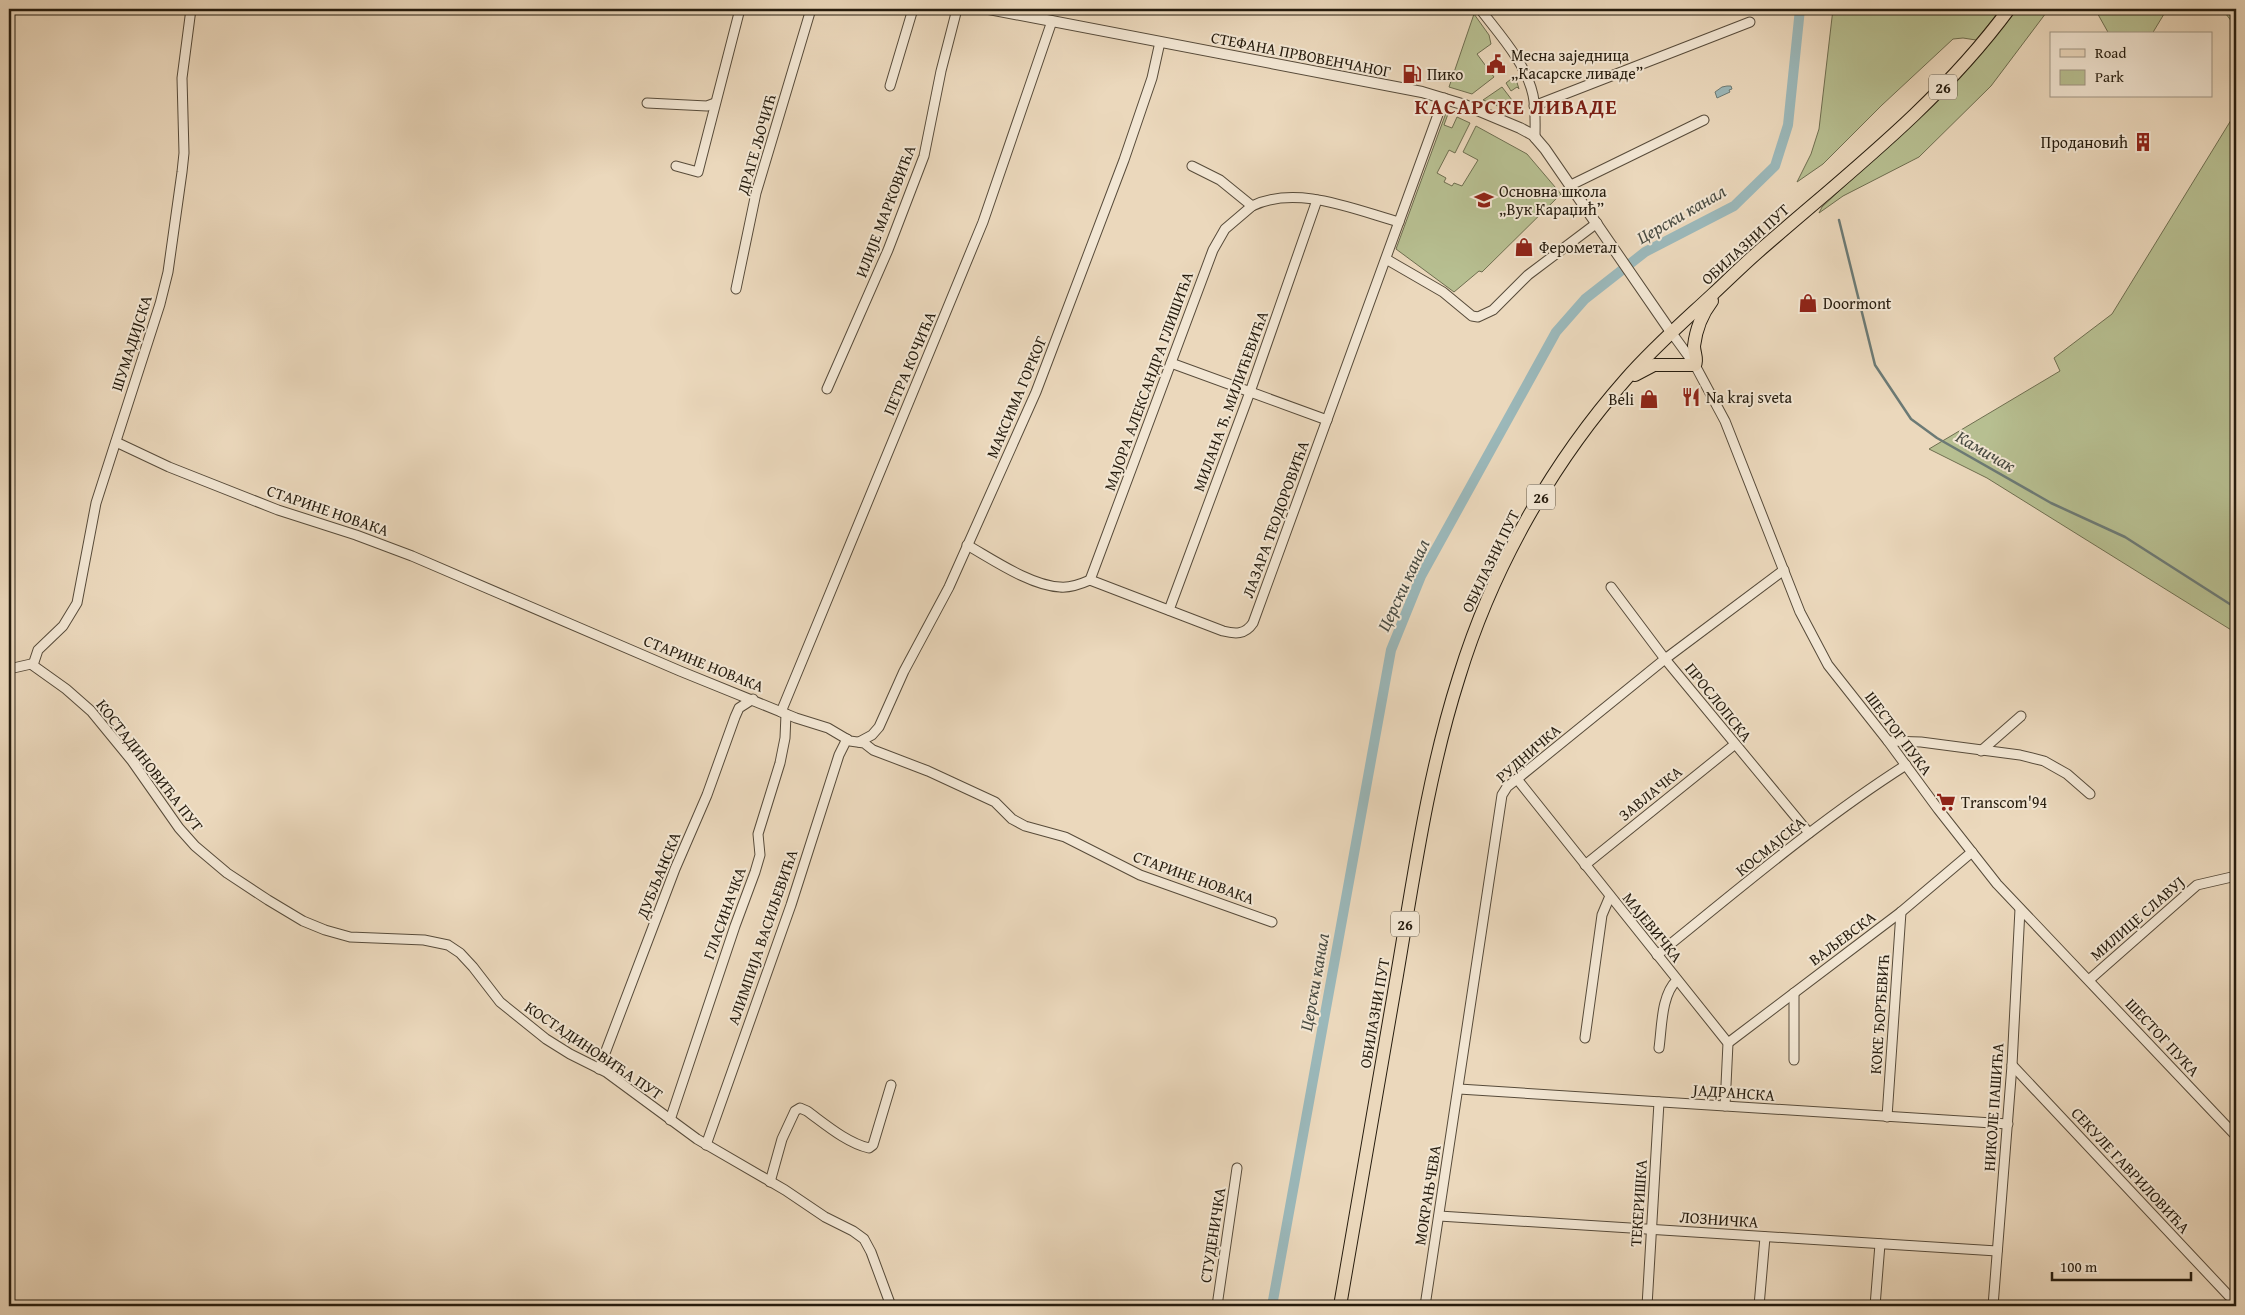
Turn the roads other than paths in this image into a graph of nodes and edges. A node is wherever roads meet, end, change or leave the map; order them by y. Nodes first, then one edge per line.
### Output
1 (191, 9) edge
2 (740, 9) edge
3 (811, 9) edge
4 (913, 9) edge
5 (957, 9) edge
6 (989, 9) edge
7 (1480, 9) edge
8 (2009, 9) edge
9 (1052, 21) junction
10 (1750, 22) dead end
11 (1160, 42) junction
12 (890, 86) dead end
13 (1444, 98) junction
14 (647, 103) dead end
15 (715, 103) junction
16 (1534, 106) junction
17 (1704, 120) dead end
18 (1535, 138) junction
19 (676, 166) dead end
20 (1192, 166) dead end
21 (1570, 185) junction
22 (1317, 200) junction
23 (1252, 206) junction
24 (1399, 222) junction
25 (1597, 223) junction
26 (1386, 259) junction
27 (736, 289) dead end
28 (1714, 293) junction
29 (1671, 332) junction
30 (1171, 363) junction
31 (1695, 365) junction
32 (1624, 381) junction
33 (827, 389) dead end
34 (1250, 392) junction
35 (1327, 420) junction
36 (116, 442) junction
37 (967, 545) junction
38 (1784, 570) junction
39 (1090, 580) junction
40 (1611, 587) dead end
41 (1169, 610) junction
42 (1665, 659) junction
43 (33, 665) junction
44 (9, 669) edge
45 (753, 700) junction
46 (784, 713) junction
47 (2020, 716) dead end
48 (847, 739) junction
49 (1888, 741) junction
50 (859, 742) junction
51 (1734, 745) junction
52 (1982, 751) junction
53 (1906, 766) junction
54 (1517, 779) junction
55 (2090, 794) dead end
56 (1809, 833) junction
57 (1972, 852) junction
58 (1585, 865) junction
59 (2236, 876) edge
60 (1610, 896) junction
61 (2020, 909) junction
62 (1900, 912) junction
63 (1272, 922) dead end
64 (1657, 955) junction
65 (1677, 980) junction
66 (2089, 980) junction
67 (1794, 993) junction
68 (1585, 1038) dead end
69 (1728, 1043) junction
70 (1659, 1048) dead end
71 (1794, 1060) dead end
72 (2012, 1065) junction
73 (599, 1069) junction
74 (891, 1085) dead end
75 (1459, 1089) junction
76 (1660, 1102) junction
77 (1724, 1106) junction
78 (1887, 1117) junction
79 (670, 1120) junction
80 (2008, 1124) junction
81 (2236, 1136) edge
82 (706, 1145) junction
83 (1237, 1168) dead end
84 (770, 1182) junction
85 (1438, 1216) junction
86 (1652, 1229) junction
87 (1765, 1237) junction
88 (1880, 1244) junction
89 (1997, 1251) junction
90 (2229, 1296) dead end
91 (891, 1306) edge
92 (1216, 1306) edge
93 (1340, 1306) edge
94 (1425, 1306) edge
95 (1647, 1306) edge
96 (1759, 1306) edge
97 (1875, 1306) edge
98 (1993, 1306) edge

1 - 36 street, ШУМАДИЈСКА
2 - 15 street
3 - 27 street, ДРАГЕ ЉОЧИЋ
4 - 12 street
5 - 33 street, ИЛИЈЕ МАРКОВИЋА
6 - 9 street, СТЕФАНА ПРВОВЕНЧАНОГ
7 - 16 street
8 - 28 main road, ОБИЛАЗНИ ПУТ / 26
9 - 11 street, СТЕФАНА ПРВОВЕНЧАНОГ
9 - 46 street, ПЕТРА КОЧИЋА
10 - 16 street
11 - 13 street, СТЕФАНА ПРВОВЕНЧАНОГ
11 - 37 street, МАКСИМА ГОРКОГ
13 - 18 street, СТЕФАНА ПРВОВЕНЧАНОГ
13 - 24 street, ЛАЗАРА ТЕОДОРОВИЋА
14 - 15 street
15 - 19 street
16 - 18 street
17 - 21 street
18 - 21 street, СТЕФАНА ПРВОВЕНЧАНОГ
20 - 23 street
21 - 25 street, СТЕФАНА ПРВОВЕНЧАНОГ
22 - 23 street
22 - 24 street
22 - 34 street, МИЛАНА Ђ. МИЛИЋЕВИЋА
23 - 30 street, МАЈОРА АЛЕКСАНДРА ГЛИШИЋА
24 - 26 street, ЛАЗАРА ТЕОДОРОВИЋА
25 - 26 street
25 - 29 street, СТЕФАНА ПРВОВЕНЧАНОГ
26 - 35 street, ЛАЗАРА ТЕОДОРОВИЋА
28 - 29 main road, ОБИЛАЗНИ ПУТ / 26
28 - 31 main road
29 - 31 street, ШЕСТОГ ПУКА
29 - 32 main road, ОБИЛАЗНИ ПУТ / 26
30 - 34 street
30 - 39 street, МАЈОРА АЛЕКСАНДРА ГЛИШИЋА
31 - 32 main road
31 - 38 street, ШЕСТОГ ПУКА
32 - 93 main road, ОБИЛАЗНИ ПУТ / 26
34 - 35 street
34 - 41 street, МИЛАНА Ђ. МИЛИЋЕВИЋА
35 - 41 street, ЛАЗАРА ТЕОДОРОВИЋА
36 - 43 street, ШУМАДИЈСКА
36 - 45 street, СТАРИНЕ НОВАКА
37 - 39 street
37 - 50 street, МАКСИМА ГОРКОГ
38 - 42 street, РУДНИЧКА
38 - 49 street, ШЕСТОГ ПУКА
39 - 41 street, ЛАЗАРА ТЕОДОРОВИЋА
40 - 42 street, ПРОСЛОПСКА
42 - 51 street, ПРОСЛОПСКА
42 - 54 street, РУДНИЧКА
43 - 44 street
43 - 73 street, КОСТАДИНОВИЋА ПУТ
45 - 46 street, СТАРИНЕ НОВАКА
45 - 73 street, ДУБЉАНСКА
46 - 48 street, СТАРИНЕ НОВАКА
46 - 79 street, ГЛАСИНАЧКА
47 - 52 street
48 - 50 street, СТАРИНЕ НОВАКА
48 - 82 street, АЛИМПИЈА ВАСИЉЕВИЋА
49 - 52 street
49 - 53 street, ШЕСТОГ ПУКА
50 - 63 street, СТАРИНЕ НОВАКА
51 - 56 street, ПРОСЛОПСКА
51 - 58 street, ЗАВЛАЧКА
52 - 55 street
53 - 56 street, КОСМАЈСКА
53 - 57 street, ШЕСТОГ ПУКА
54 - 58 street, МАЈЕВИЧКА
54 - 75 street, РУДНИЧКА
56 - 64 street, КОСМАЈСКА
57 - 61 street, ШЕСТОГ ПУКА
57 - 62 street, ВАЉЕВСКА
58 - 60 street, МАЈЕВИЧКА
59 - 66 street, МИЛИЦЕ СЛАВУЈ
60 - 64 street, МАЈЕВИЧКА
60 - 68 street
61 - 66 street, ШЕСТОГ ПУКА
61 - 72 street, НИКОЛЕ ПАШИЋА
62 - 67 street, ВАЉЕВСКА
62 - 78 street, КОКЕ ЂОРЂЕВИЋ
64 - 65 street, МАЈЕВИЧКА
65 - 69 street, МАЈЕВИЧКА
65 - 70 street
66 - 81 street, ШЕСТОГ ПУКА
67 - 69 street, ВАЉЕВСКА
67 - 71 street
69 - 77 street
72 - 80 street, НИКОЛЕ ПАШИЋА
72 - 90 street, СЕКУЛЕ ГАВРИЛОВИЋА
73 - 79 street, КОСТАДИНОВИЋА ПУТ
74 - 84 street
75 - 76 street, ЈАДРАНСКА
75 - 85 street, МОКРАЊЧЕВА
76 - 77 street, ЈАДРАНСКА
76 - 86 street, ТЕКЕРИШКА
77 - 78 street, ЈАДРАНСКА
78 - 80 street, ЈАДРАНСКА
79 - 82 street, КОСТАДИНОВИЋА ПУТ
80 - 89 street, НИКОЛЕ ПАШИЋА
82 - 84 street, КОСТАДИНОВИЋА ПУТ
83 - 92 street, СТУДЕНИЧКА
84 - 91 street, КОСТАДИНОВИЋА ПУТ
85 - 86 street, ЛОЗНИЧКА
85 - 94 street, МОКРАЊЧЕВА
86 - 87 street, ЛОЗНИЧКА
86 - 95 street, ТЕКЕРИШКА
87 - 88 street, ЛОЗНИЧКА
87 - 96 street
88 - 89 street, ЛОЗНИЧКА
88 - 97 street
89 - 98 street, НИКОЛЕ ПАШИЋА

